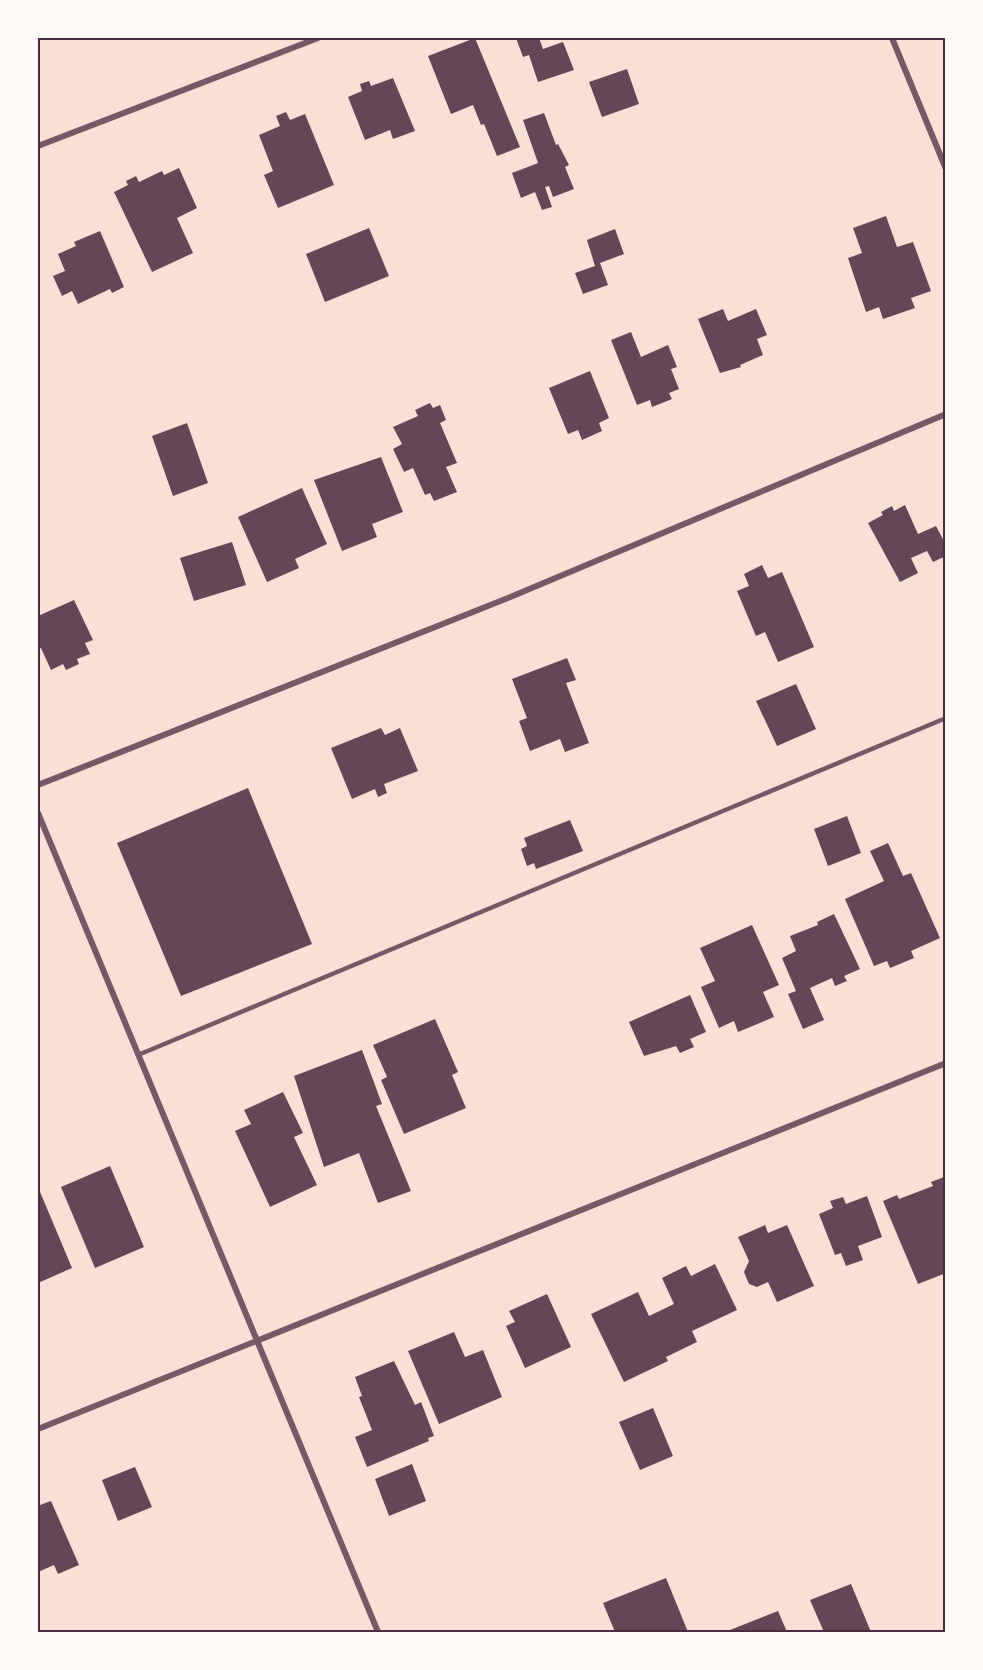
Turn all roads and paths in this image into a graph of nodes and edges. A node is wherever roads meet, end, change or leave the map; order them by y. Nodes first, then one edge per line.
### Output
1 (318, 38) edge
2 (892, 38) edge
3 (38, 146) edge
4 (945, 169) edge
5 (945, 414) edge
6 (945, 718) edge
7 (38, 785) edge
8 (38, 813) edge
9 (138, 1055) junction
10 (945, 1063) edge
11 (256, 1339) junction
12 (38, 1429) edge
13 (378, 1632) edge

1 - 3 street
2 - 4 street
5 - 7 street
6 - 9 lane
8 - 9 street
9 - 11 street
10 - 11 street
11 - 12 street
11 - 13 street

